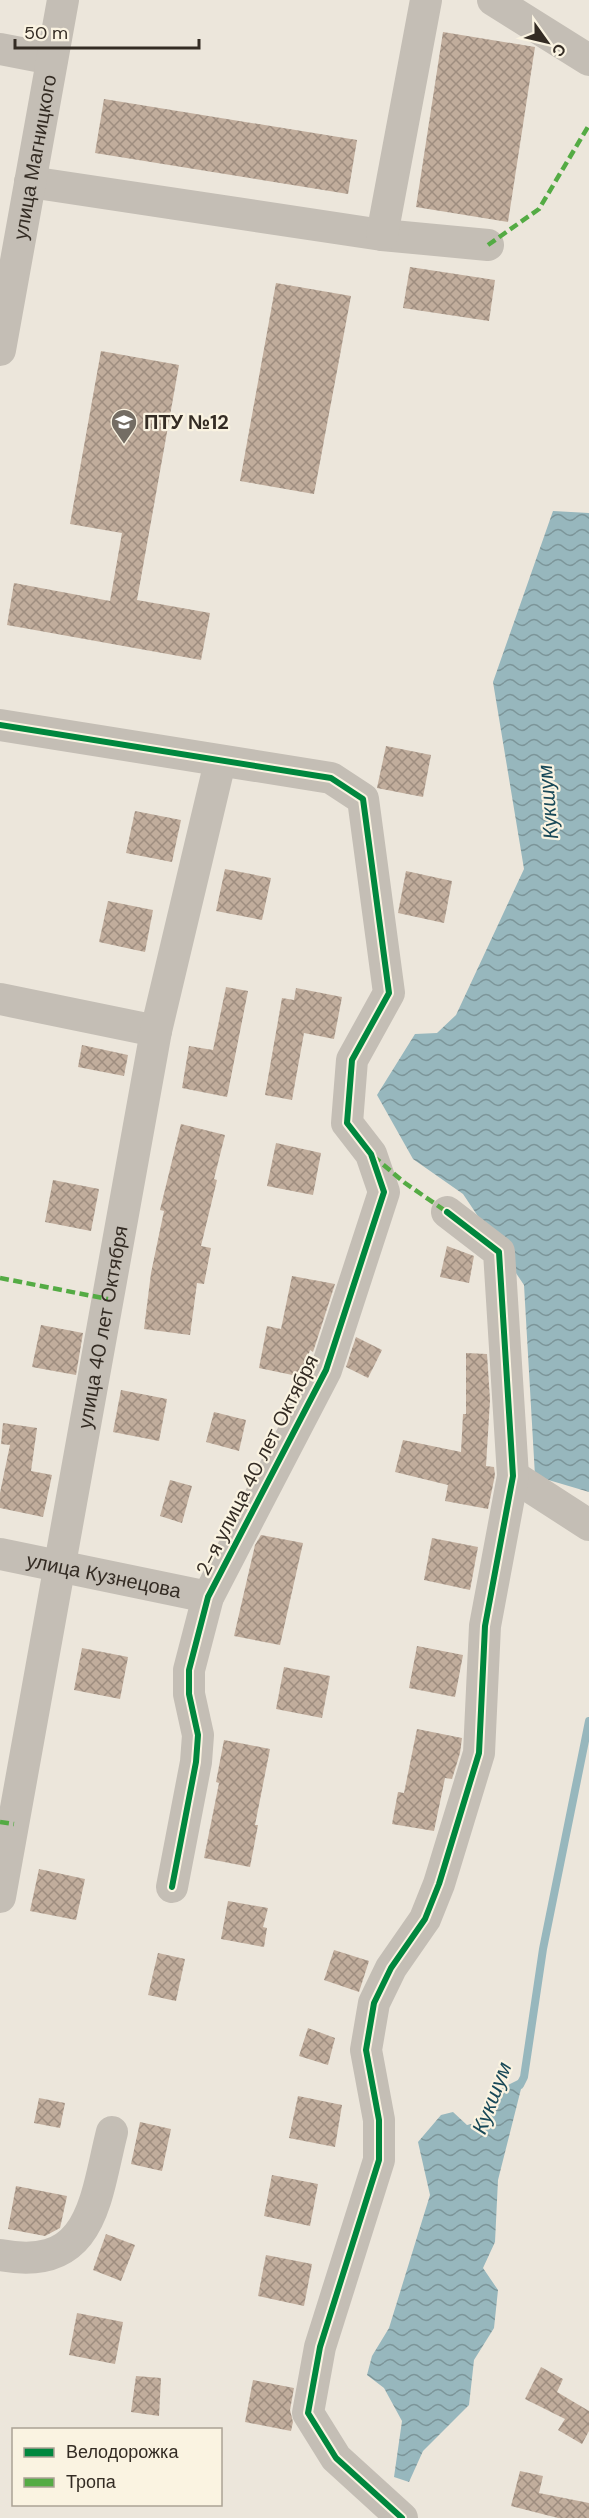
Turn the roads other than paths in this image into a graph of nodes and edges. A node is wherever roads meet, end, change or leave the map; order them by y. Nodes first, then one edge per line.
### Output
1 (63, 0) edge
2 (426, 0) edge
3 (494, 0) edge
4 (0, 49) edge
5 (52, 58) junction
6 (589, 60) edge
7 (30, 182) junction
8 (382, 235) junction
9 (488, 245) dead end
10 (0, 350) edge
11 (0, 725) edge
12 (220, 762) junction
13 (0, 999) edge
14 (156, 1031) junction
15 (447, 1212) dead end
16 (513, 1476) junction
17 (589, 1525) edge
18 (0, 1554) edge
19 (60, 1565) junction
20 (208, 1597) junction
21 (172, 1887) dead end
22 (0, 1897) edge
23 (112, 2132) dead end
24 (0, 2255) edge
25 (402, 2518) edge

1 - 5 street, улица Магницкого
2 - 8 street
3 - 6 street
4 - 5 street
5 - 7 street, улица Магницкого
7 - 8 street
7 - 10 street, улица Магницкого
8 - 9 street
11 - 12 street, 2-я улица 40 лет Октября
12 - 14 street, улица 40 лет Октября
12 - 20 street, 2-я улица 40 лет Октября
13 - 14 street
14 - 19 street, улица 40 лет Октября
15 - 16 street
16 - 17 street
16 - 25 street
18 - 19 street, улица Кузнецова
19 - 20 street, улица Кузнецова
19 - 22 street, улица 40 лет Октября
20 - 21 street, 2-я улица 40 лет Октября
23 - 24 street

